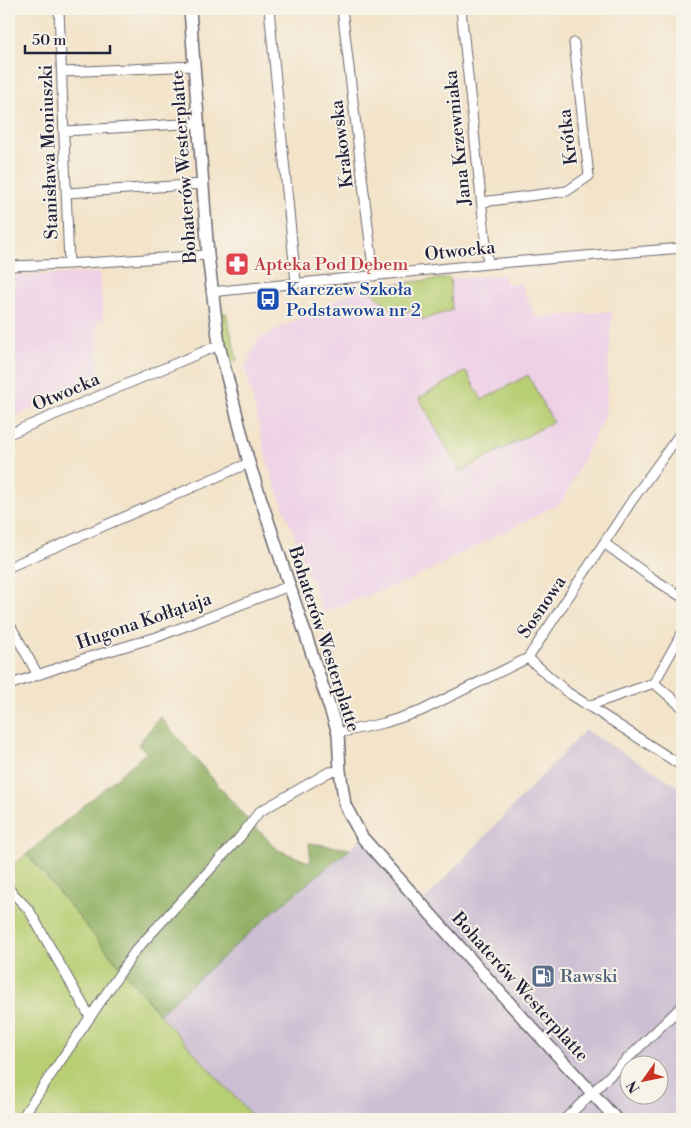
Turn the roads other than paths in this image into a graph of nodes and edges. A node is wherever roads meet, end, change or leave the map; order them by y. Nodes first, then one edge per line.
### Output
1 (60, 9) edge
2 (190, 9) edge
3 (269, 9) edge
4 (342, 9) edge
5 (461, 9) edge
6 (574, 43) dead end
7 (194, 66) junction
8 (63, 72) junction
9 (198, 123) junction
10 (64, 131) junction
11 (203, 184) junction
12 (67, 193) junction
13 (482, 202) junction
14 (682, 248) edge
15 (208, 254) junction
16 (69, 264) junction
17 (488, 264) junction
18 (9, 266) edge
19 (374, 276) junction
20 (296, 282) junction
21 (211, 292) junction
22 (219, 345) junction
23 (682, 431) edge
24 (9, 434) edge
25 (249, 463) junction
26 (604, 543) junction
27 (9, 567) edge
28 (289, 586) junction
29 (682, 597) edge
30 (9, 623) edge
31 (682, 633) edge
32 (528, 658) junction
33 (38, 675) junction
34 (654, 683) junction
35 (9, 685) edge
36 (588, 706) junction
37 (682, 707) edge
38 (338, 733) junction
39 (682, 766) edge
40 (340, 771) junction
41 (9, 889) edge
42 (682, 1006) edge
43 (90, 1017) junction
44 (592, 1093) junction
45 (21, 1119) edge
46 (565, 1119) edge
47 (616, 1119) edge

1 - 8 street, Stanisława Moniuszki
2 - 7 street, Bohaterów Westerplatte
3 - 20 street
4 - 19 street, Krakowska
5 - 13 street, Jana Krzewniaka
6 - 13 street, Krótka
7 - 8 street
7 - 9 street, Bohaterów Westerplatte
8 - 10 street, Stanisława Moniuszki
9 - 10 street
9 - 11 street, Bohaterów Westerplatte
10 - 12 street, Stanisława Moniuszki
11 - 12 street
11 - 15 street, Bohaterów Westerplatte
12 - 16 street, Stanisława Moniuszki
13 - 17 street, Jana Krzewniaka
14 - 17 street, Otwocka
15 - 16 street
15 - 21 street, Bohaterów Westerplatte
16 - 18 street
17 - 19 street, Otwocka
19 - 20 street, Otwocka
20 - 21 street, Otwocka
21 - 22 street, Bohaterów Westerplatte
22 - 24 street, Otwocka
22 - 25 street, Bohaterów Westerplatte
23 - 26 street, Sosnowa
25 - 27 street
25 - 28 street, Bohaterów Westerplatte
26 - 29 street
26 - 32 street, Sosnowa
28 - 33 street, Hugona Kołłątaja
28 - 38 street, Bohaterów Westerplatte
30 - 33 street
31 - 34 street
32 - 36 street
32 - 38 street, Sosnowa
33 - 35 street, Hugona Kołłątaja
34 - 36 street
34 - 37 street
36 - 39 street
38 - 40 street, Bohaterów Westerplatte
40 - 43 street
40 - 44 street, Bohaterów Westerplatte
41 - 43 street
42 - 44 street
43 - 45 street
44 - 46 street
44 - 47 street, Bohaterów Westerplatte

